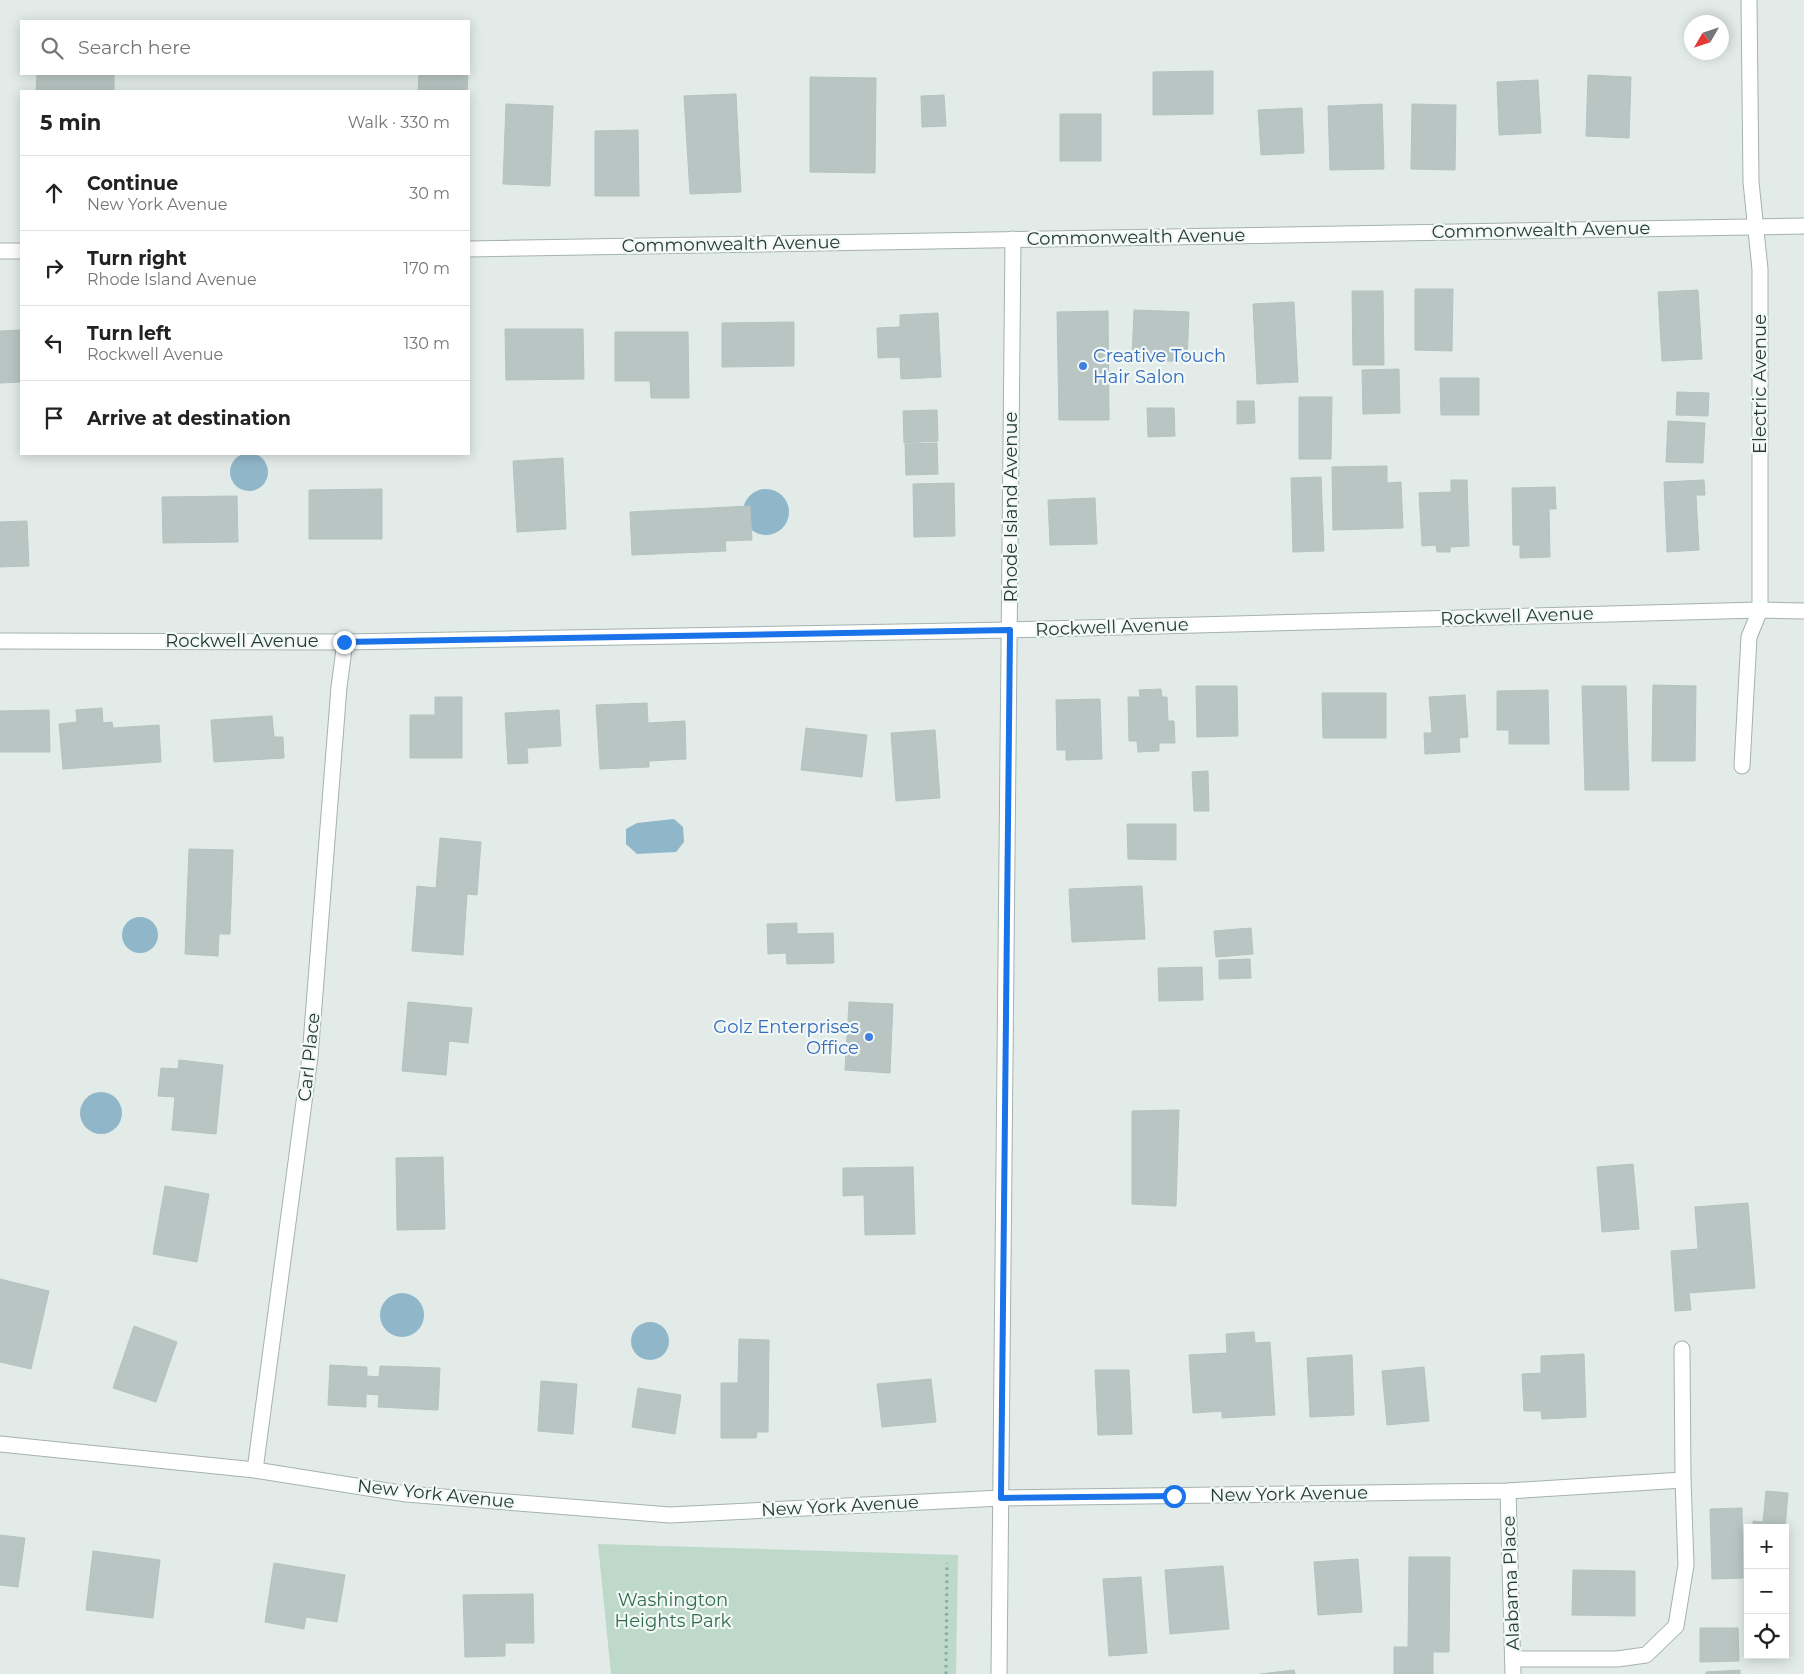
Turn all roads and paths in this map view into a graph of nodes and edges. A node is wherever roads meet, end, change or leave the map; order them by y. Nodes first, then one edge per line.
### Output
1 (1749, 0) edge
2 (1804, 226) edge
3 (1756, 227) junction
4 (1013, 239) junction
5 (470, 249) edge
6 (0, 251) edge
7 (20, 251) edge
8 (1760, 610) junction
9 (1804, 610) edge
10 (1010, 630) junction
11 (0, 640) edge
12 (344, 642) junction
13 (1742, 766) dead end
14 (1682, 1349) dead end
15 (0, 1444) edge
16 (255, 1470) junction
17 (1683, 1480) junction
18 (1508, 1491) junction
19 (1001, 1498) junction
20 (947, 1563) dead end
21 (1513, 1667) edge
22 (946, 1674) edge
23 (999, 1674) edge

1 - 3 street, Electric Avenue
2 - 3 street, Commonwealth Avenue
3 - 4 street, Commonwealth Avenue
3 - 8 street, Electric Avenue
4 - 5 street, Commonwealth Avenue
4 - 10 street, Rhode Island Avenue
6 - 7 street
8 - 9 street, Rockwell Avenue
8 - 10 street, Rockwell Avenue
8 - 13 street, Electric Avenue
10 - 12 street, Rockwell Avenue
10 - 19 street, Rhode Island Avenue
11 - 12 street, Rockwell Avenue
12 - 16 street, Carl Place
14 - 17 street
15 - 16 street, New York Avenue
16 - 19 street, New York Avenue
17 - 18 street, New York Avenue
17 - 21 street
18 - 19 street, New York Avenue
18 - 21 street, Alabama Place
19 - 23 street, Rhode Island Avenue
20 - 22 path

